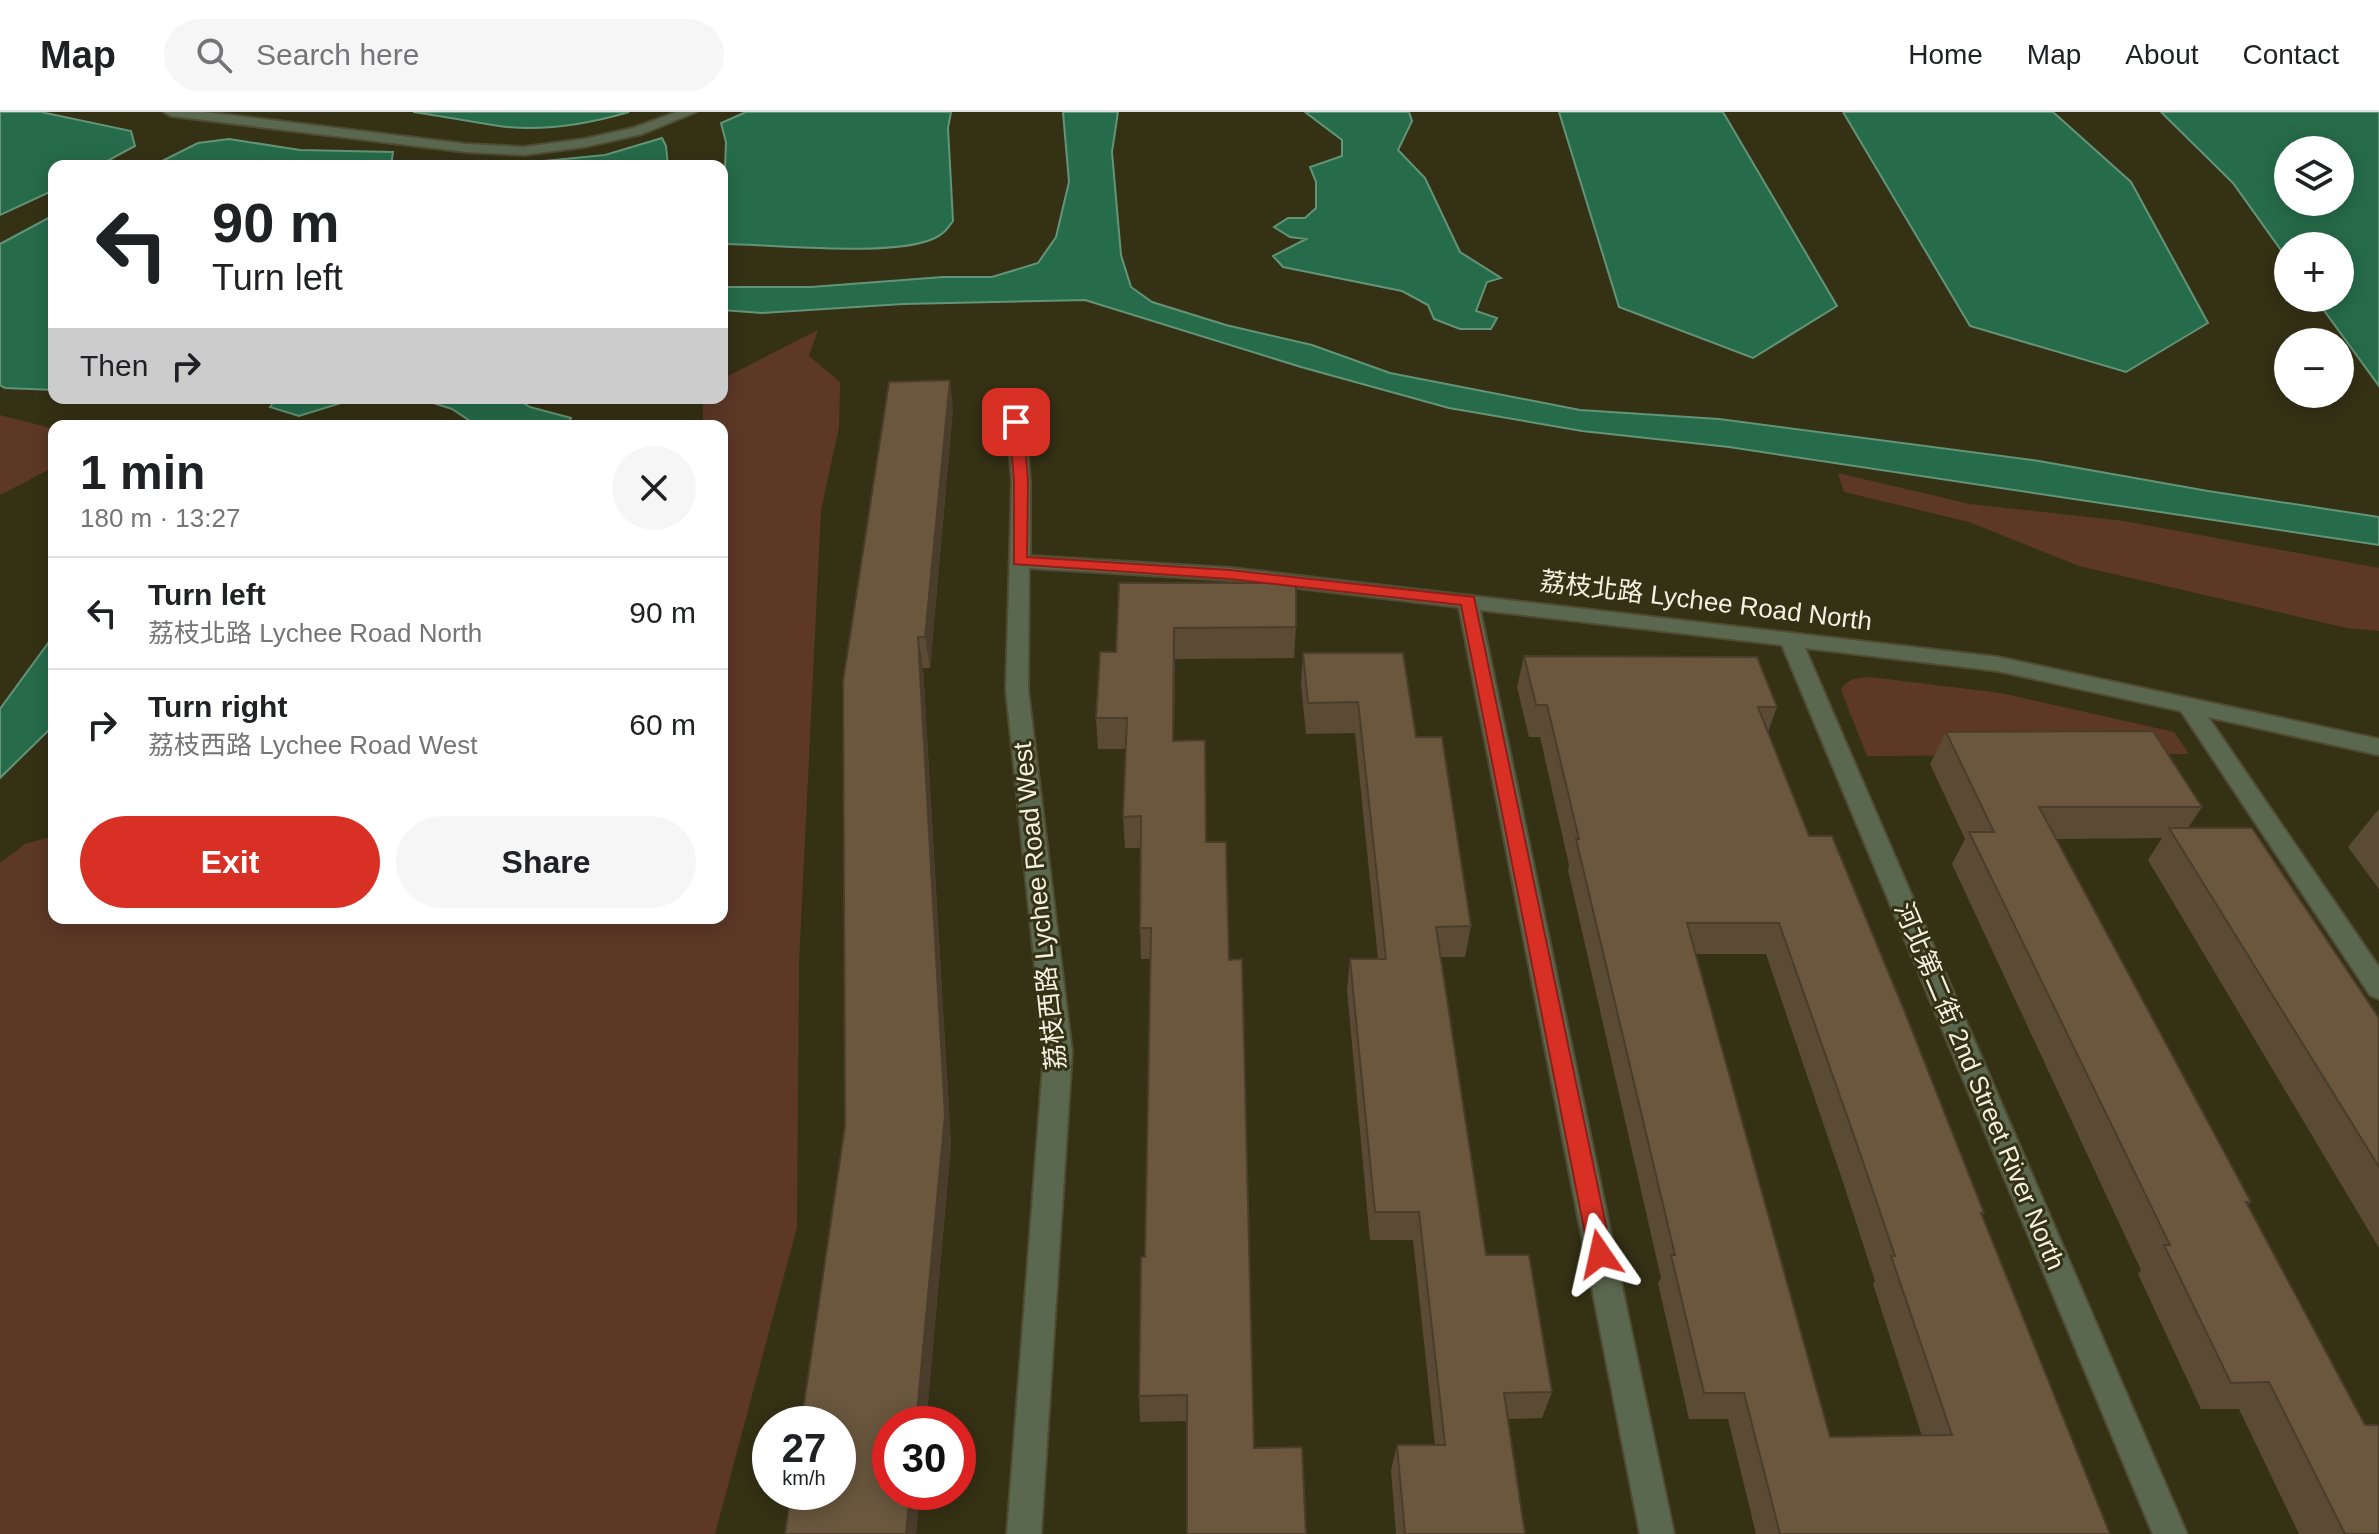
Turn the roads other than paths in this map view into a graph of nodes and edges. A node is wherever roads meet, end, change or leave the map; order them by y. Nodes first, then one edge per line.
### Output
1 (171, 112) edge
2 (689, 112) edge
3 (1016, 422) dead end
4 (1019, 561) junction
5 (1468, 601) junction
6 (1790, 639) junction
7 (2188, 705) junction
8 (2379, 747) edge
9 (2379, 988) edge
10 (1024, 1534) edge
11 (1657, 1534) edge
12 (2170, 1534) edge

1 - 2 street
3 - 4 street, 荔枝西路 Lychee Road West
4 - 5 street, 荔枝北路 Lychee Road North
4 - 10 street, 荔枝西路 Lychee Road West
5 - 6 street, 荔枝北路 Lychee Road North
5 - 11 street
6 - 7 street, 荔枝北路 Lychee Road North
6 - 12 street, 河北第二街 2nd Street River North
7 - 8 street, 荔枝北路 Lychee Road North
7 - 9 street

